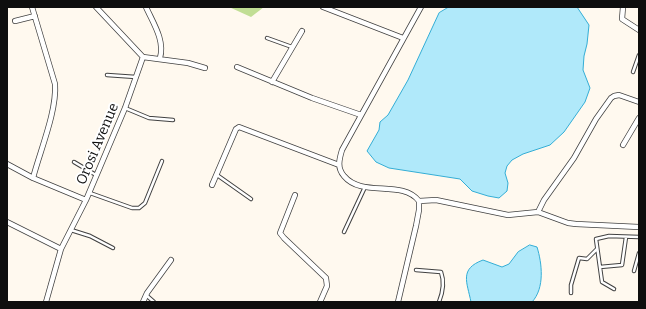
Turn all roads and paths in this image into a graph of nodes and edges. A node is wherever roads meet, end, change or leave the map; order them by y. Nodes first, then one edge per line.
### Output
1 (32, 7) edge
2 (96, 7) edge
3 (146, 7) edge
4 (323, 7) edge
5 (421, 7) edge
6 (623, 7) edge
7 (35, 16) junction
8 (15, 21) dead end
9 (639, 30) edge
10 (302, 31) dead end
11 (267, 38) dead end
12 (403, 38) junction
13 (292, 48) junction
14 (639, 55) edge
15 (143, 57) junction
16 (160, 58) junction
17 (205, 68) dead end
18 (238, 68) dead end
19 (632, 72) dead end
20 (107, 75) dead end
21 (137, 77) junction
22 (272, 82) junction
23 (639, 102) edge
24 (125, 108) junction
25 (361, 115) junction
26 (639, 118) edge
27 (173, 120) dead end
28 (623, 145) dead end
29 (162, 161) dead end
30 (74, 162) dead end
31 (7, 164) edge
32 (339, 165) junction
33 (96, 175) junction
34 (216, 175) junction
35 (33, 178) junction
36 (212, 184) dead end
37 (365, 187) junction
38 (89, 193) junction
39 (295, 194) dead end
40 (252, 199) dead end
41 (86, 200) junction
42 (419, 201) junction
43 (538, 212) junction
44 (7, 222) edge
45 (639, 227) edge
46 (71, 230) junction
47 (344, 232) dead end
48 (626, 237) junction
49 (639, 237) edge
50 (113, 248) dead end
51 (61, 249) junction
52 (598, 249) junction
53 (639, 253) edge
54 (171, 260) dead end
55 (600, 268) junction
56 (416, 270) dead end
57 (634, 271) dead end
58 (614, 289) dead end
59 (570, 293) dead end
60 (146, 295) junction
61 (46, 302) edge
62 (143, 302) edge
63 (154, 302) edge
64 (320, 302) edge
65 (398, 302) edge
66 (439, 302) edge

1 - 7 street
2 - 15 street
3 - 16 street
4 - 12 street
5 - 12 street
6 - 9 street
7 - 8 street
7 - 35 street
10 - 13 street
11 - 13 lane
12 - 25 street
13 - 22 street
14 - 19 lane
15 - 16 street
15 - 21 street, Orosi Avenue
16 - 17 street
18 - 22 street
20 - 21 lane
21 - 24 street, Orosi Avenue
22 - 25 street
23 - 43 street
24 - 27 lane
24 - 33 street, Orosi Avenue
25 - 32 street
26 - 28 street
29 - 38 lane
30 - 33 lane
31 - 35 street
32 - 34 street
32 - 37 street
33 - 38 street, Orosi Avenue
34 - 36 street
34 - 40 lane
35 - 41 street
37 - 42 street
37 - 47 lane
38 - 41 street, Orosi Avenue
39 - 64 street
41 - 46 street, Orosi Avenue
42 - 43 street
42 - 65 street
43 - 45 street
44 - 51 street
46 - 50 lane
46 - 51 street, Orosi Avenue
48 - 49 lane
48 - 52 lane
48 - 55 lane
51 - 61 street, Orosi Avenue
52 - 55 lane
52 - 59 lane
53 - 57 lane
54 - 60 street
55 - 58 lane
56 - 66 lane
60 - 62 street
60 - 63 lane

